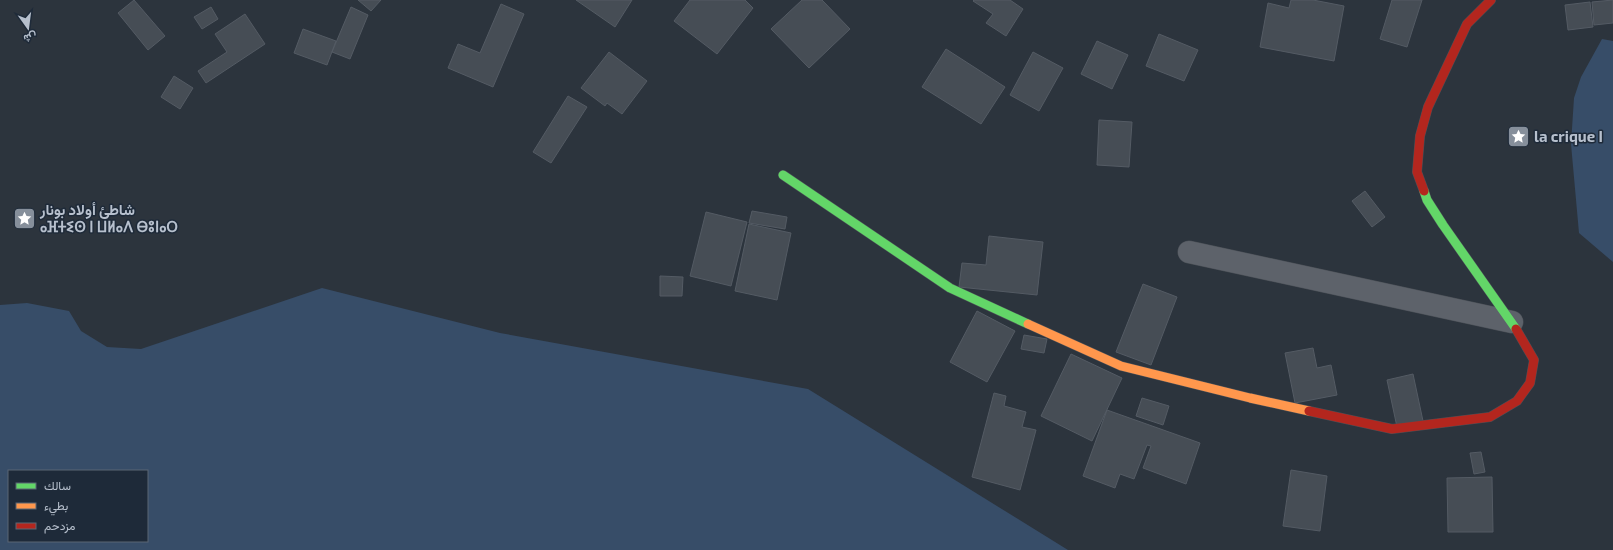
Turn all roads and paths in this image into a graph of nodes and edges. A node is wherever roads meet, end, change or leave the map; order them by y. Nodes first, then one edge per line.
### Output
1 (1491, 0) edge
2 (783, 175) dead end
3 (1189, 252) dead end
4 (1512, 322) junction

1 - 4 street
2 - 4 street
3 - 4 street

